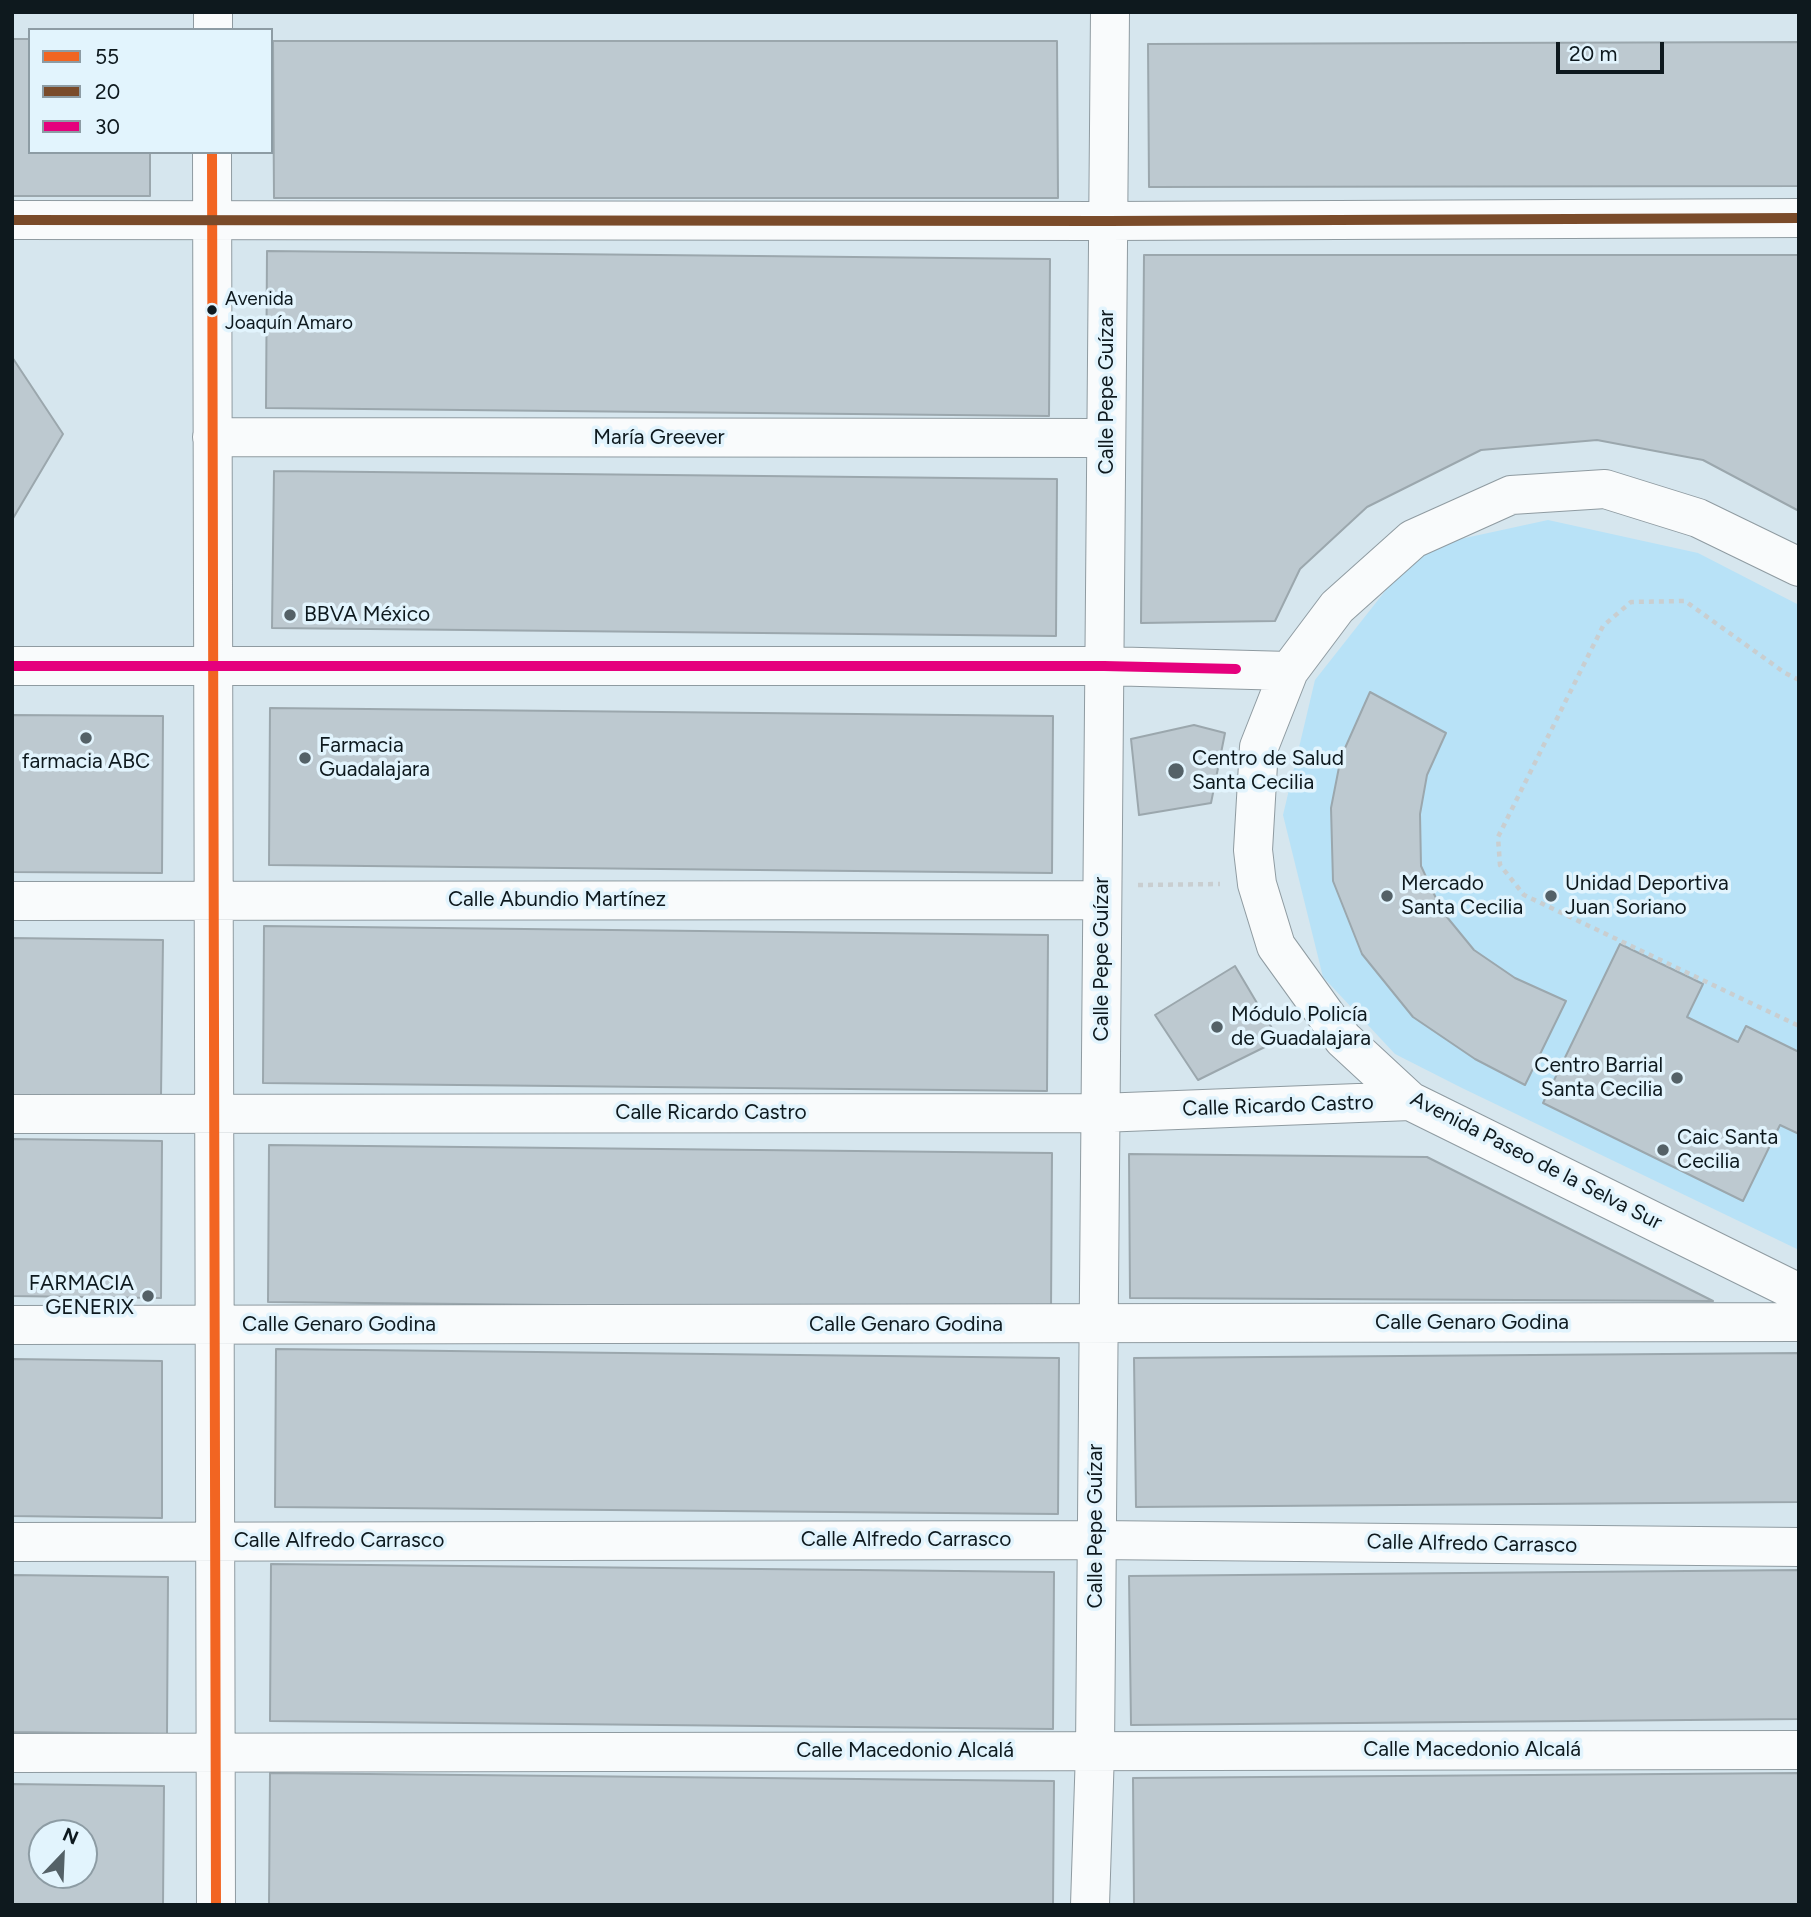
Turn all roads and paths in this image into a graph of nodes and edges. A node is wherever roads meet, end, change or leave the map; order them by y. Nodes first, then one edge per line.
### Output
1 (1110, 12) edge
2 (212, 154) edge
3 (1799, 218) edge
4 (12, 220) edge
5 (212, 220) junction
6 (1108, 221) junction
7 (212, 438) junction
8 (1106, 438) junction
9 (1799, 567) edge
10 (12, 666) edge
11 (212, 666) junction
12 (1104, 666) junction
13 (1289, 670) junction
14 (1799, 680) edge
15 (1256, 884) junction
16 (1102, 893) junction
17 (12, 901) edge
18 (213, 901) junction
19 (1799, 1026) edge
20 (1410, 1101) junction
21 (214, 1113) junction
22 (1100, 1113) junction
23 (12, 1114) edge
24 (1799, 1293) edge
25 (1799, 1322) edge
26 (1098, 1324) junction
27 (12, 1325) edge
28 (214, 1325) junction
29 (1096, 1540) junction
30 (12, 1542) edge
31 (215, 1542) junction
32 (1799, 1548) edge
33 (1799, 1750) edge
34 (1094, 1751) junction
35 (216, 1752) junction
36 (12, 1753) edge
37 (216, 1905) edge
38 (1090, 1905) edge

1 - 6 street, Calle Pepe Guízar
2 - 5 street
3 - 6 street
4 - 5 street
5 - 6 street
5 - 7 street
6 - 8 street, Calle Pepe Guízar
7 - 8 street, María Greever
7 - 11 street
8 - 12 street, Calle Pepe Guízar
9 - 13 street, Avenida Paseo de la Selva Sur
10 - 11 street
11 - 12 street
11 - 18 street
12 - 13 street
12 - 16 street, Calle Pepe Guízar
13 - 15 street, Avenida Paseo de la Selva Sur
14 - 19 path
15 - 16 path
15 - 20 street, Avenida Paseo de la Selva Sur
16 - 18 street, Calle Abundio Martínez
16 - 22 street, Calle Pepe Guízar
17 - 18 street, Calle Abundio Martínez
18 - 21 street
20 - 22 street, Calle Ricardo Castro
20 - 24 street, Avenida Paseo de la Selva Sur
21 - 22 street, Calle Ricardo Castro
21 - 23 street, Calle Ricardo Castro
21 - 28 street
22 - 26 street, Calle Pepe Guízar
25 - 26 street, Calle Genaro Godina
26 - 28 street, Calle Genaro Godina
26 - 29 street, Calle Pepe Guízar
27 - 28 street, Calle Genaro Godina
28 - 31 street
29 - 31 street, Calle Alfredo Carrasco
29 - 32 street, Calle Alfredo Carrasco
29 - 34 street, Calle Pepe Guízar
30 - 31 street, Calle Alfredo Carrasco
31 - 35 street
33 - 34 street, Calle Macedonio Alcalá
34 - 35 street, Calle Macedonio Alcalá
34 - 38 street, Calle Pepe Guízar
35 - 36 street, Calle Macedonio Alcalá
35 - 37 street

